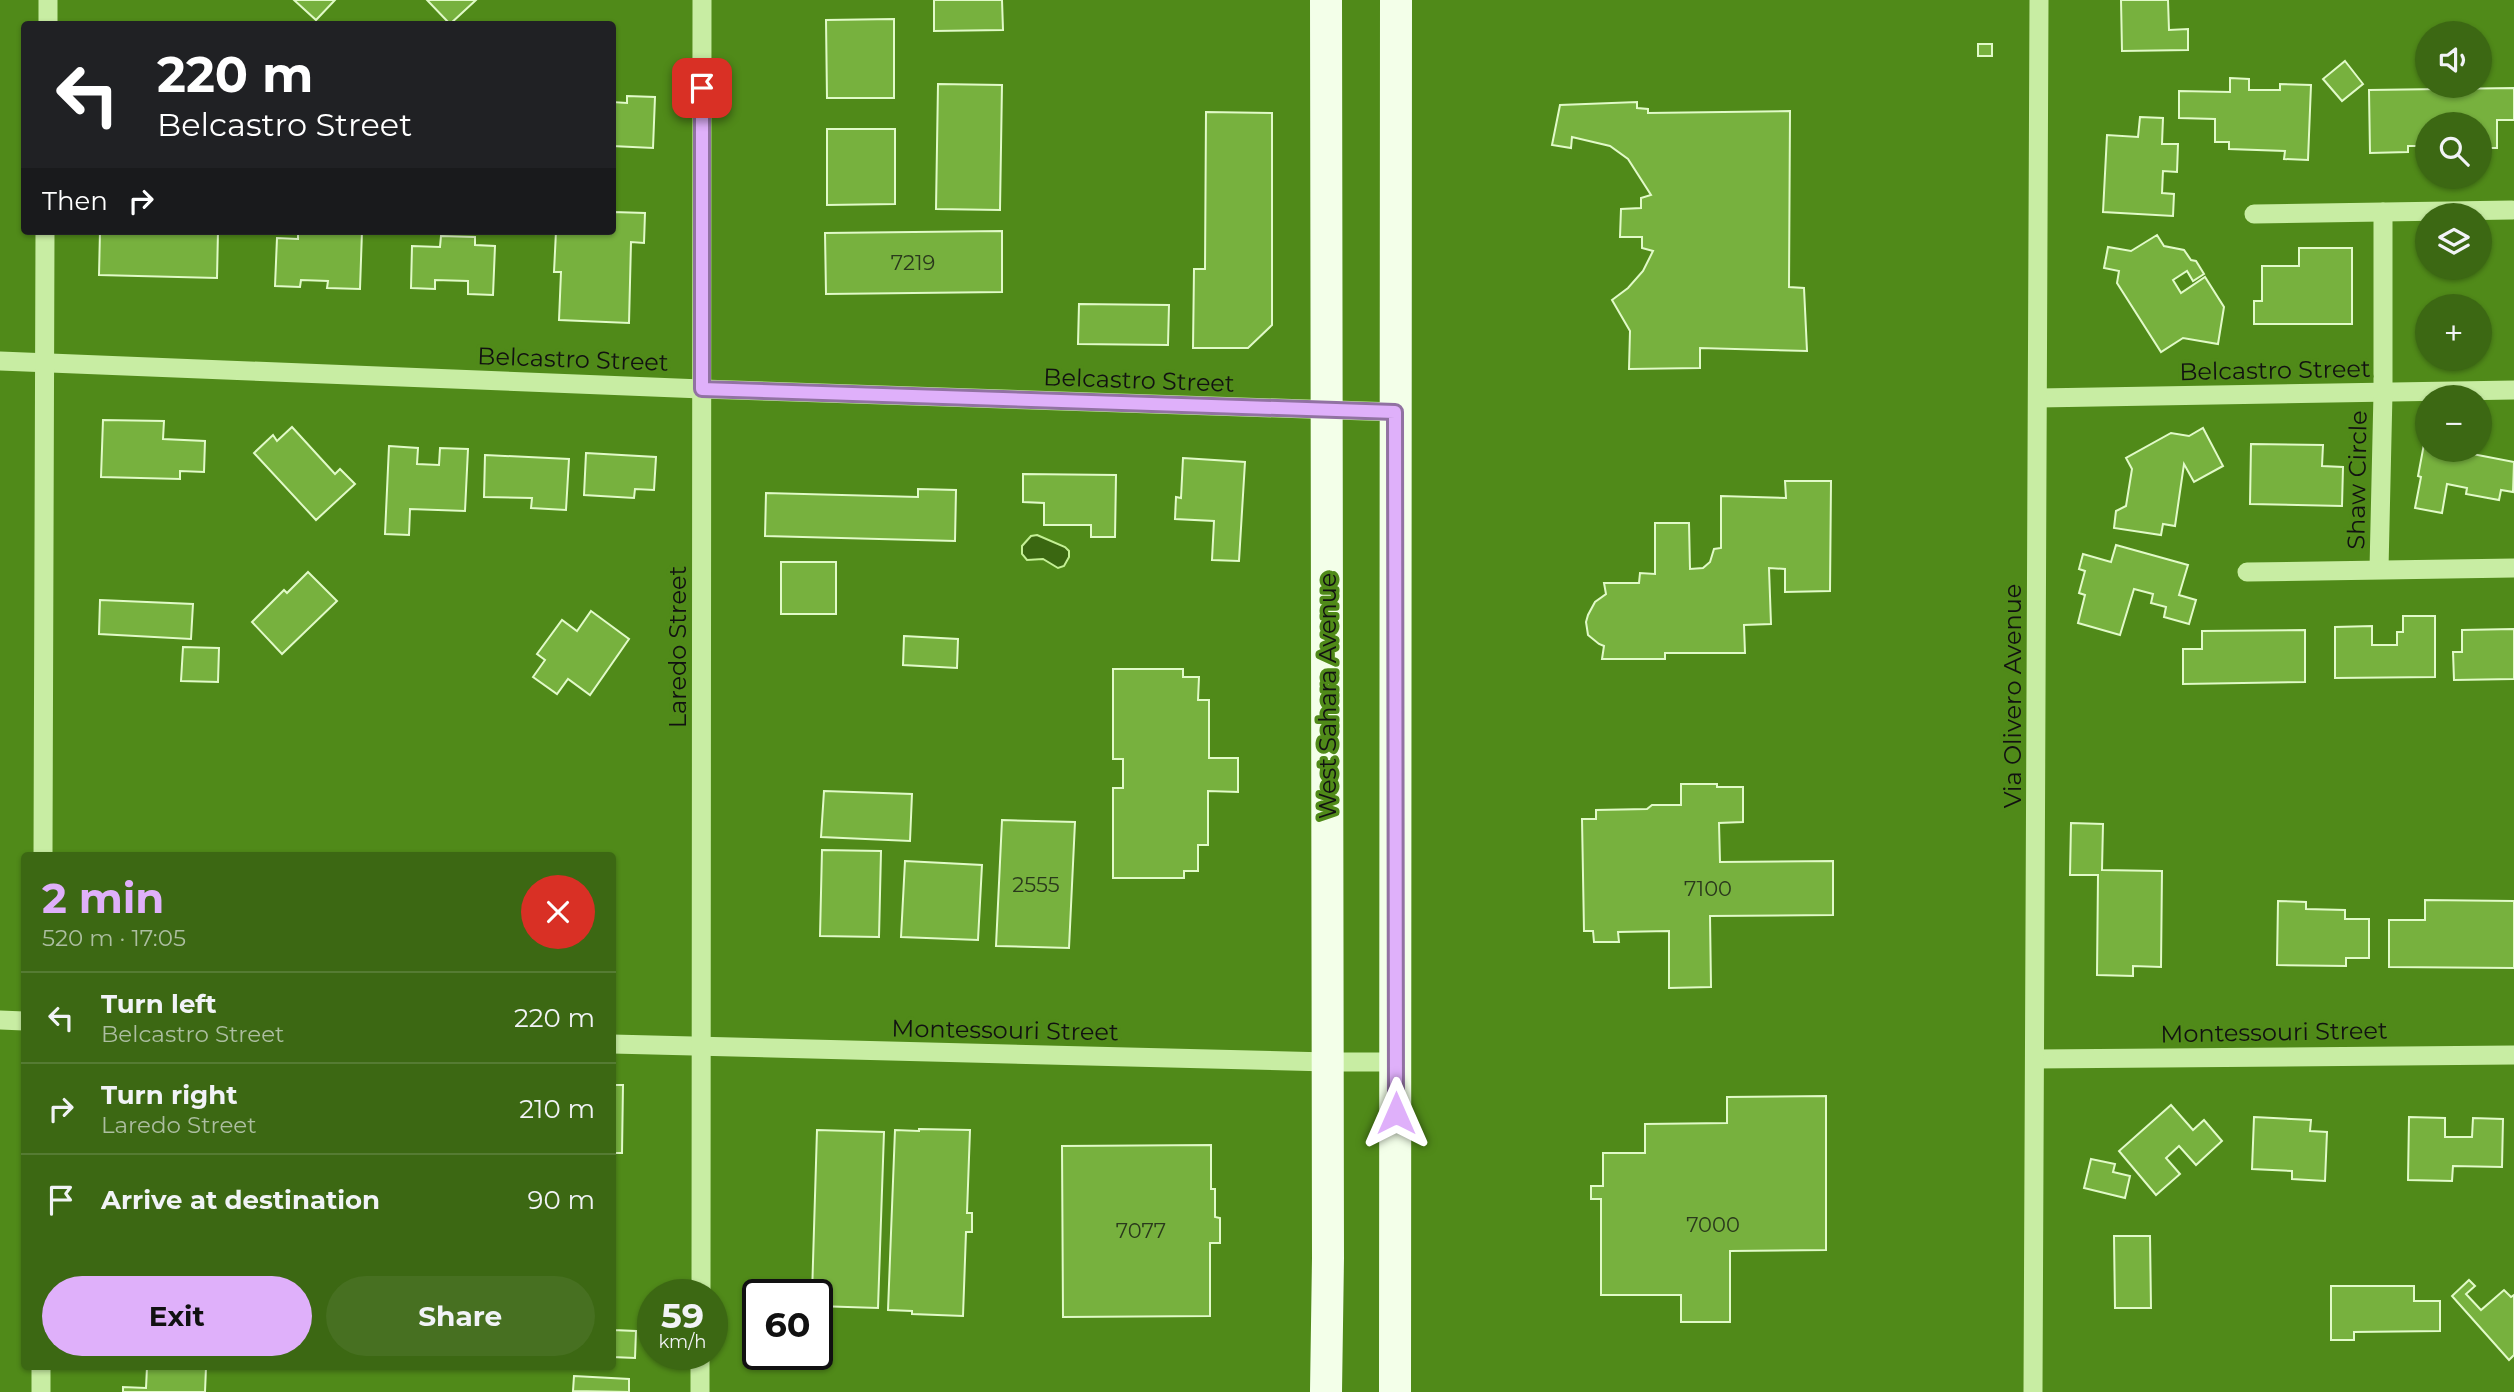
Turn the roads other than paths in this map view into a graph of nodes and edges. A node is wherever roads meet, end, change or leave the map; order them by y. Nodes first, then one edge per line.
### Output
1 (48, 0) edge
2 (702, 0) edge
3 (1326, 0) edge
4 (1396, 0) edge
5 (2039, 0) edge
6 (48, 21) edge
7 (2512, 210) dead end
8 (2383, 212) junction
9 (2254, 214) dead end
10 (46, 235) edge
11 (0, 361) edge
12 (44, 363) junction
13 (702, 389) junction
14 (2514, 390) edge
15 (2384, 393) junction
16 (2038, 398) junction
17 (1327, 411) junction
18 (1395, 412) junction
19 (2514, 568) edge
20 (2379, 569) junction
21 (2247, 572) dead end
22 (43, 852) edge
23 (0, 1020) edge
24 (21, 1021) edge
25 (616, 1044) edge
26 (701, 1047) junction
27 (2514, 1055) edge
28 (2035, 1059) junction
29 (1328, 1062) junction
30 (1396, 1062) junction
31 (701, 1279) edge
32 (41, 1370) edge
33 (700, 1370) edge
34 (40, 1392) edge
35 (700, 1392) edge
36 (1326, 1392) edge
37 (1395, 1392) edge
38 (2033, 1392) edge

1 - 6 street
2 - 13 street, Laredo Street
3 - 17 main road, West Sahara Avenue
4 - 18 main road
5 - 16 street, Via Olivero Avenue
7 - 8 street
8 - 9 street
8 - 15 street, Shaw Circle
10 - 12 street
11 - 12 street, Belcastro Street
12 - 13 street, Belcastro Street
12 - 22 street
13 - 17 street, Belcastro Street
13 - 26 street, Laredo Street
14 - 15 street, Belcastro Street
15 - 16 street, Belcastro Street
15 - 20 street, Shaw Circle
16 - 28 street, Via Olivero Avenue
17 - 18 street, Belcastro Street
17 - 29 main road, West Sahara Avenue
18 - 30 main road
19 - 20 street, Shaw Circle
20 - 21 street, Shaw Circle
23 - 24 street
25 - 26 street, Montessouri Street
26 - 29 street, Montessouri Street
26 - 31 street, Laredo Street
27 - 28 street, Montessouri Street
28 - 38 street, Via Olivero Avenue
29 - 30 street, Montessouri Street
29 - 36 main road, West Sahara Avenue
30 - 37 main road
32 - 34 street
33 - 35 street

